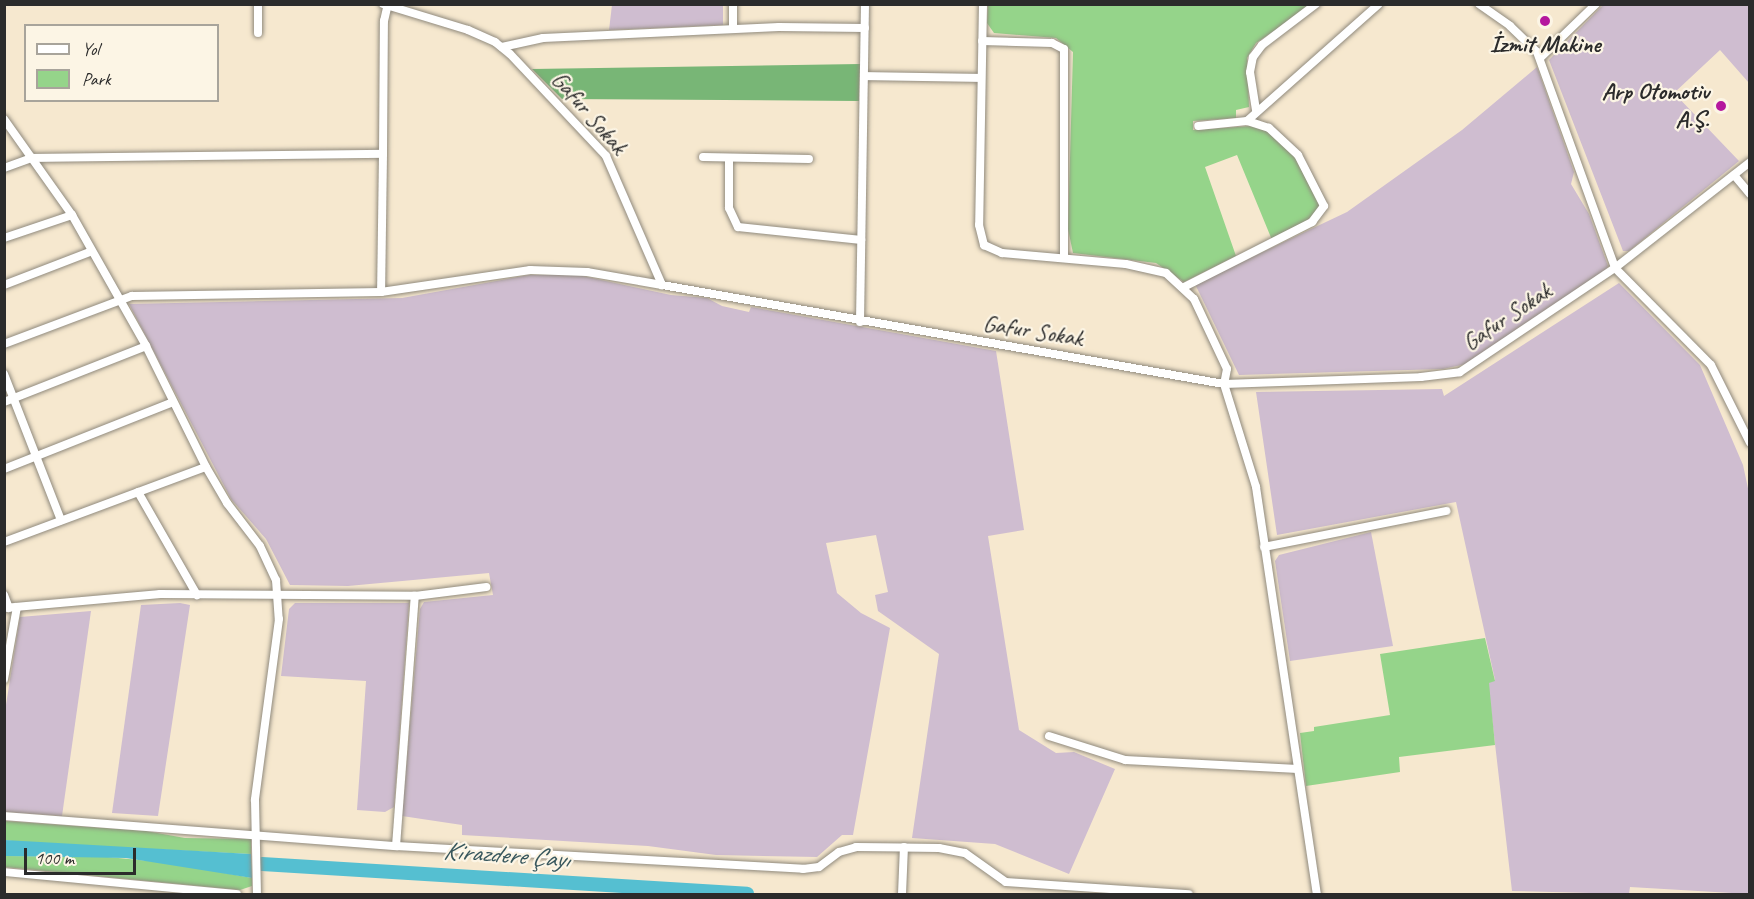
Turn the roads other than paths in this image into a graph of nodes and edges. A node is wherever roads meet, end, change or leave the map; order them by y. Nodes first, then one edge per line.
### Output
1 (258, 4) edge
2 (733, 4) edge
3 (865, 4) edge
4 (983, 4) edge
5 (1316, 4) edge
6 (1379, 4) edge
7 (1479, 4) edge
8 (1596, 4) edge
9 (386, 5) edge
10 (865, 28) junction
11 (733, 29) junction
12 (258, 33) dead end
13 (982, 41) junction
14 (502, 47) junction
15 (1540, 58) junction
16 (864, 76) junction
17 (981, 78) junction
18 (1256, 110) junction
19 (5, 121) edge
20 (1247, 121) junction
21 (1198, 126) dead end
22 (383, 154) junction
23 (703, 157) dead end
24 (32, 158) junction
25 (729, 158) junction
26 (809, 159) dead end
27 (1749, 162) edge
28 (4, 168) edge
29 (1734, 175) junction
30 (1749, 194) edge
31 (72, 215) junction
32 (4, 238) edge
33 (861, 240) junction
34 (92, 251) junction
35 (1064, 257) junction
36 (1615, 268) junction
37 (4, 285) edge
38 (662, 285) junction
39 (1184, 287) junction
40 (381, 292) junction
41 (118, 299) junction
42 (860, 322) junction
43 (4, 344) edge
44 (146, 346) junction
45 (4, 374) edge
46 (1224, 384) junction
47 (14, 399) junction
48 (4, 402) edge
49 (174, 402) junction
50 (1749, 443) edge
51 (37, 456) junction
52 (206, 467) junction
53 (4, 468) edge
54 (138, 492) junction
55 (1446, 511) dead end
56 (62, 520) junction
57 (4, 542) edge
58 (1264, 547) junction
59 (486, 587) dead end
60 (197, 595) junction
61 (4, 596) edge
62 (279, 596) junction
63 (415, 596) junction
64 (10, 608) edge
65 (4, 679) edge
66 (1050, 736) dead end
67 (1298, 769) junction
68 (4, 816) edge
69 (256, 834) junction
70 (396, 846) junction
71 (904, 851) junction
72 (4, 872) edge
73 (237, 894) edge
74 (257, 894) edge
75 (902, 894) edge
76 (1189, 894) edge
77 (1317, 894) edge

1 - 12 street
2 - 11 street
3 - 10 street
4 - 13 street
5 - 18 street
6 - 18 street
7 - 15 street
8 - 15 street
9 - 14 street, Gafur Sokak
9 - 22 street
10 - 11 street
10 - 16 street
11 - 14 street
13 - 17 street
13 - 35 street
14 - 38 street, Gafur Sokak
15 - 36 street
16 - 17 street
16 - 33 street
17 - 35 street
18 - 20 street
19 - 24 street
20 - 21 street
20 - 39 street
22 - 24 street
22 - 40 street
23 - 25 street
24 - 28 street
24 - 31 street
25 - 26 street
25 - 33 street
27 - 29 street, Gafur Sokak
29 - 30 street
29 - 36 street, Gafur Sokak
31 - 32 street
31 - 34 street
33 - 42 street
34 - 37 street
34 - 41 street
35 - 39 street
36 - 46 street, Gafur Sokak
36 - 50 street
38 - 40 street
38 - 42 street, Gafur Sokak
39 - 46 street
40 - 41 street
41 - 43 street
41 - 44 street
42 - 46 street, Gafur Sokak
44 - 47 street
44 - 49 street
45 - 47 street
46 - 58 street
47 - 48 street
47 - 51 street
49 - 51 street
49 - 52 street
51 - 53 street
51 - 56 street
52 - 54 street
52 - 62 street
54 - 56 street
54 - 60 street
55 - 58 street
56 - 57 street
58 - 67 street
59 - 63 street
60 - 62 street
60 - 64 street
61 - 64 street
62 - 63 street
62 - 69 street
63 - 70 street
64 - 65 street
66 - 67 street
67 - 77 street
68 - 69 street
69 - 70 street
69 - 74 street
70 - 71 street
71 - 75 street
71 - 76 street
72 - 73 street

